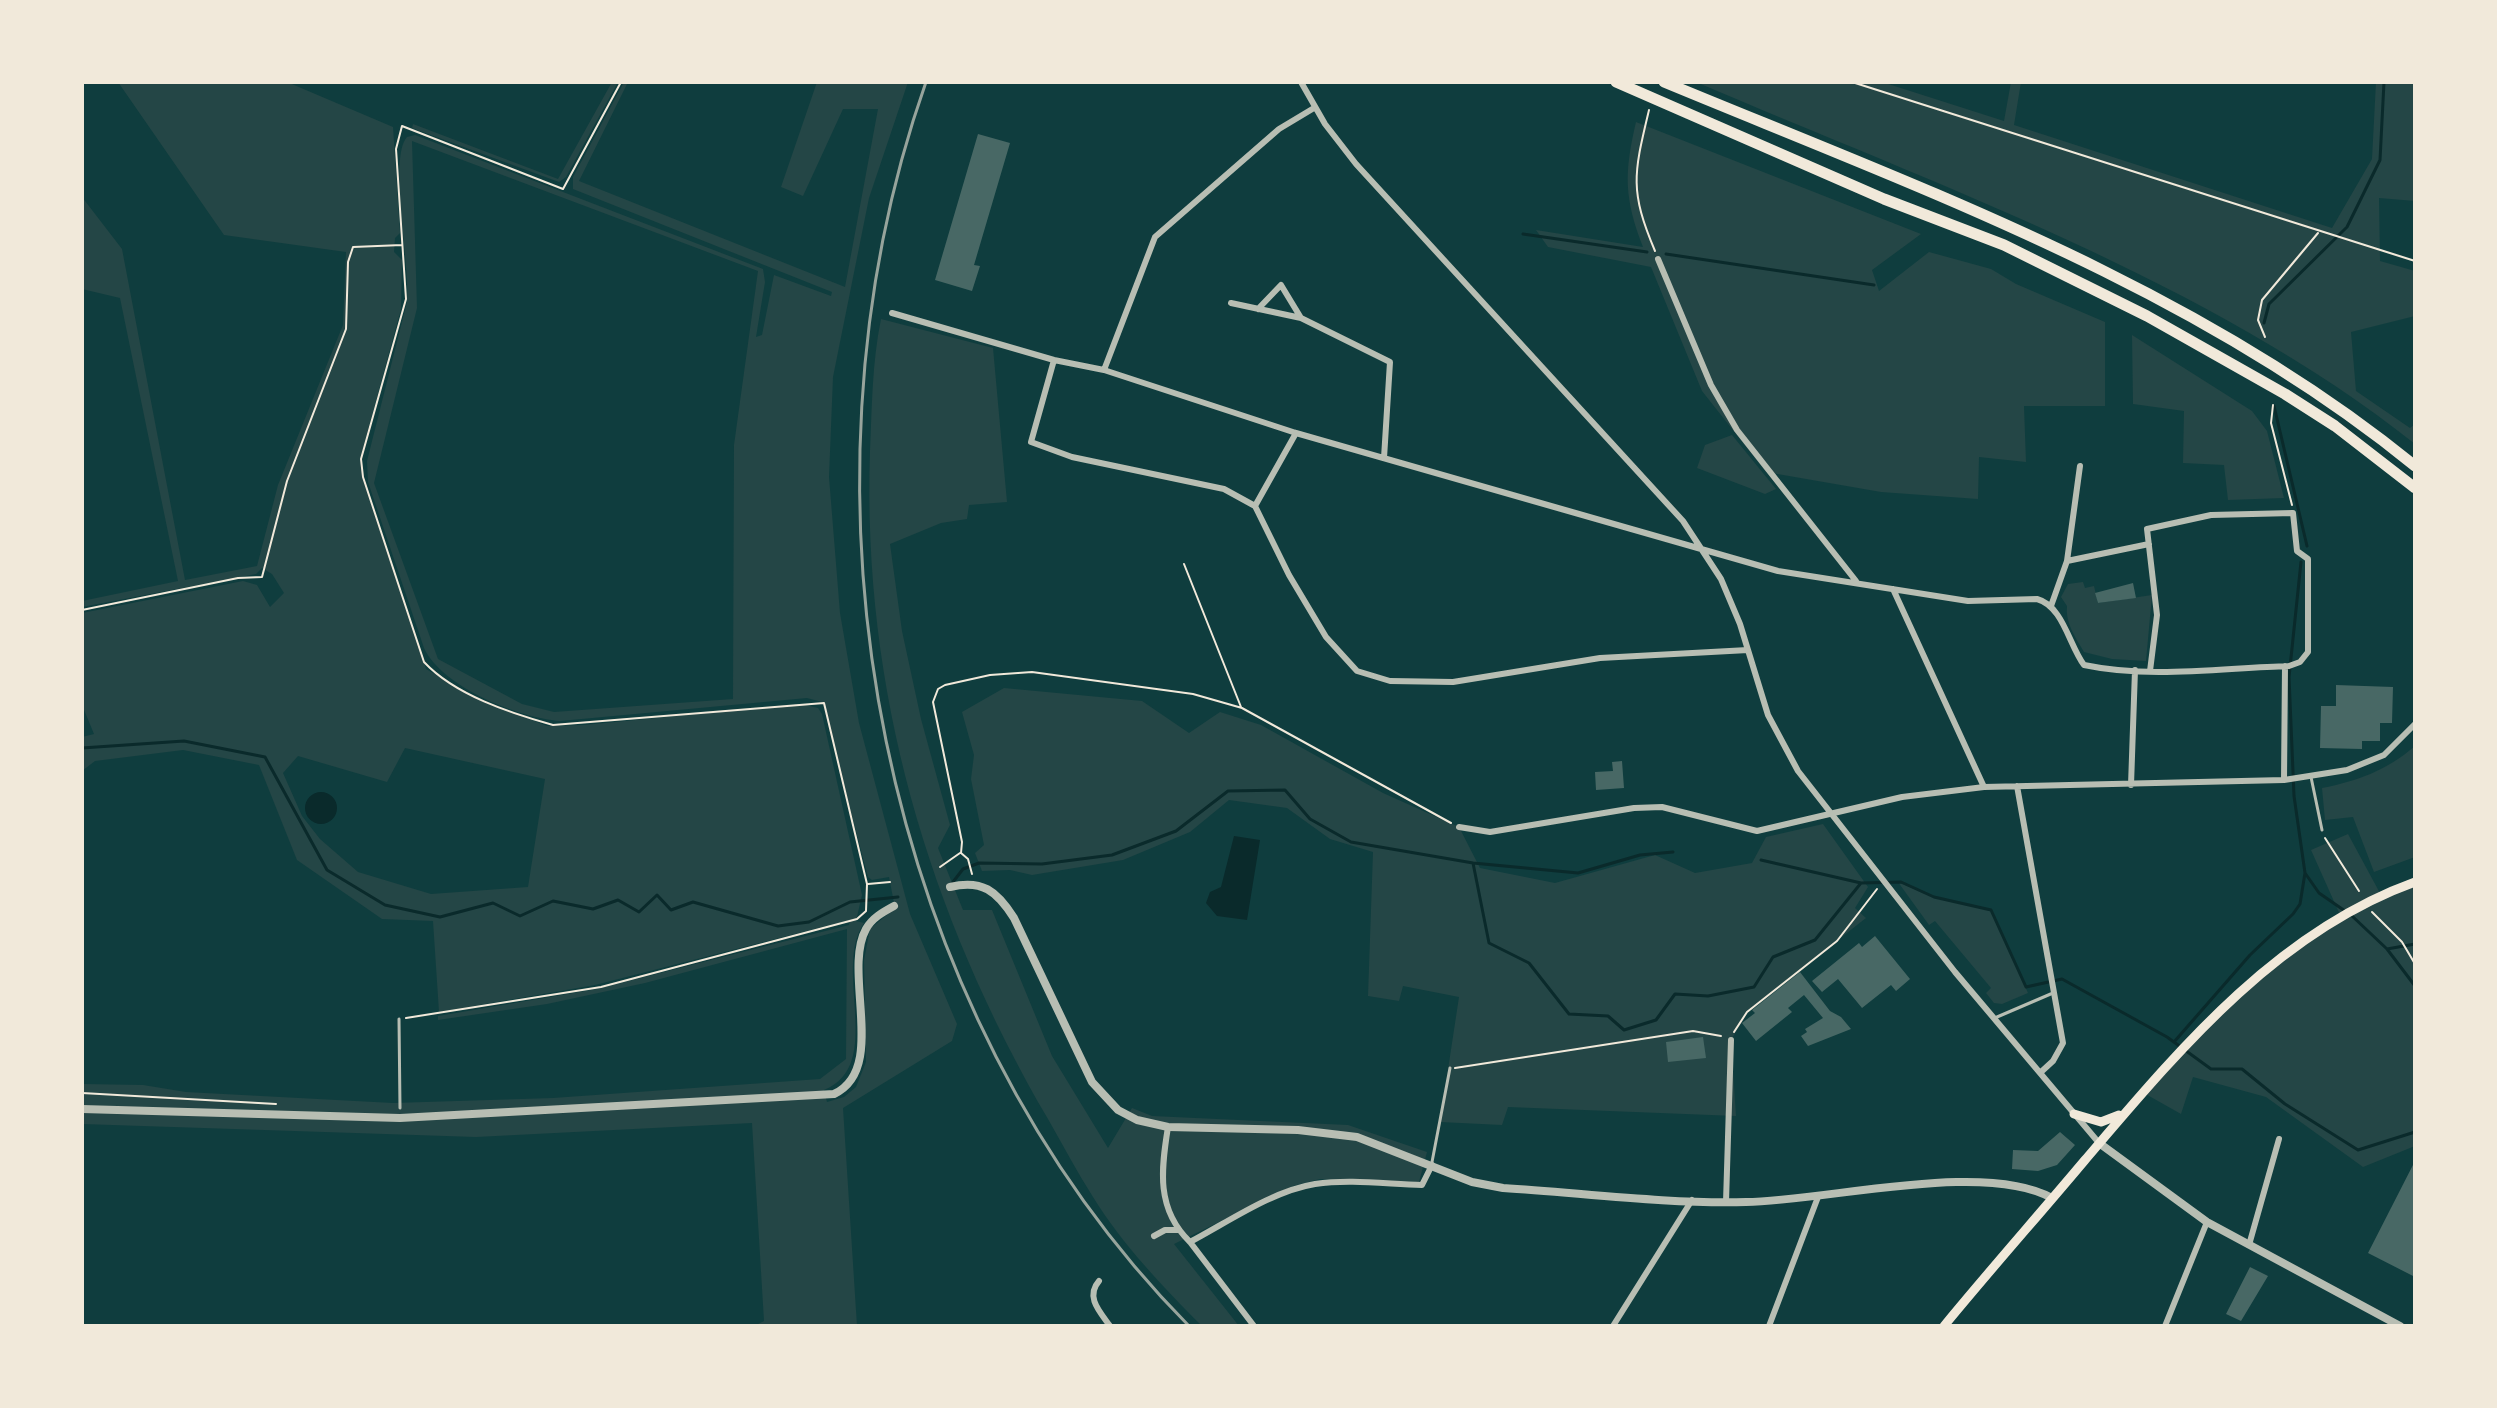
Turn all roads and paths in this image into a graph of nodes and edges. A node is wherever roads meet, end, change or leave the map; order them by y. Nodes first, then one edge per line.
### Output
1 (621, 82) edge
2 (1301, 82) edge
3 (1616, 82) edge
4 (1664, 82) edge
5 (1852, 82) edge
6 (1314, 108) junction
7 (1649, 110) dead end
8 (2320, 232) junction
9 (403, 245) junction
10 (1652, 245) dead end
11 (1658, 259) dead end
12 (2415, 261) edge
13 (1231, 303) dead end
14 (1258, 309) junction
15 (892, 313) dead end
16 (1301, 318) junction
17 (2265, 337) dead end
18 (1054, 360) junction
19 (1104, 370) junction
20 (2273, 405) dead end
21 (1296, 433) junction
22 (1384, 458) junction
23 (2080, 466) dead end
24 (2415, 466) edge
25 (2415, 488) edge
26 (1255, 506) junction
27 (2293, 513) junction
28 (2149, 544) junction
29 (1703, 551) junction
30 (2067, 561) junction
31 (1184, 564) dead end
32 (1856, 581) junction
33 (1893, 589) junction
34 (2051, 606) junction
35 (82, 610) edge
36 (1748, 650) junction
37 (2287, 666) junction
38 (2135, 670) junction
39 (2150, 671) junction
40 (1242, 708) junction
41 (2415, 724) edge
42 (2311, 777) junction
43 (2284, 780) junction
44 (2131, 785) junction
45 (2017, 786) junction
46 (1984, 787) junction
47 (1830, 815) junction
48 (1459, 827) joint
49 (2322, 830) joint
50 (961, 853) junction
51 (940, 867) dead end
52 (972, 875) dead end
53 (890, 882) dead end
54 (2415, 882) edge
55 (867, 884) junction
56 (950, 887) dead end
57 (1889, 887) junction
58 (2359, 891) dead end
59 (894, 906) dead end
60 (2372, 912) dead end
61 (2415, 964) edge
62 (2052, 989) junction
63 (1997, 1017) junction
64 (399, 1019) joint
65 (1731, 1040) junction
66 (1460, 1067) dead end
67 (1450, 1068) dead end
68 (2041, 1072) junction
69 (82, 1093) edge
70 (288, 1104) dead end
71 (400, 1108) dead end
72 (82, 1109) edge
73 (2074, 1114) junction
74 (2122, 1114) junction
75 (1168, 1127) junction
76 (2279, 1139) dead end
77 (2099, 1143) junction
78 (1432, 1165) junction
79 (1818, 1197) junction
80 (2052, 1198) junction
81 (1692, 1200) junction
82 (1726, 1202) junction
83 (2207, 1222) junction
84 (1178, 1230) junction
85 (1154, 1236) dead end
86 (1191, 1241) junction
87 (2249, 1245) junction
88 (1099, 1281) dead end
89 (1110, 1326) edge
90 (1254, 1326) edge
91 (1613, 1326) edge
92 (1769, 1326) edge
93 (1944, 1326) edge
94 (2165, 1326) edge
95 (2400, 1326) edge

1 - 9 path
2 - 6 street
3 - 25 highway
4 - 24 highway
5 - 8 path
6 - 19 street
6 - 29 street
7 - 10 path
8 - 12 path
8 - 17 path
9 - 35 path
9 - 55 path
11 - 32 street
13 - 14 street
14 - 16 street
14 - 16 street
15 - 18 street
16 - 22 street
18 - 19 street
18 - 26 street
19 - 21 street
20 - 27 path
21 - 22 street
21 - 26 street
22 - 29 street
23 - 30 street
26 - 36 street
27 - 28 street
27 - 37 street
28 - 30 street
28 - 39 street
29 - 32 street
29 - 36 street
30 - 34 street
31 - 40 path
32 - 33 street
33 - 34 street
33 - 46 street
34 - 38 street
36 - 47 street
37 - 39 street
37 - 43 street
38 - 39 street
38 - 44 street
40 - 48 path
40 - 50 path
41 - 42 street
42 - 43 street
42 - 49 lane
43 - 44 street
44 - 45 street
45 - 46 street
45 - 62 street
46 - 47 street
47 - 48 street
47 - 57 street
49 - 58 path
50 - 51 path
50 - 52 path
53 - 55 path
54 - 74 main road
55 - 64 path
56 - 75 street
57 - 63 street
57 - 65 path
59 - 72 street
60 - 61 path
62 - 63 lane
62 - 68 street
63 - 68 street
64 - 71 lane
65 - 66 path
65 - 82 street
67 - 78 lane
68 - 73 street
69 - 70 path
73 - 74 main road
73 - 77 street
74 - 77 main road
75 - 78 street
75 - 84 street
76 - 87 street
77 - 80 main road
77 - 83 street
78 - 81 street
78 - 86 street
79 - 80 street
79 - 82 street
79 - 92 street
80 - 93 main road
81 - 82 street
81 - 91 street
83 - 87 street
83 - 94 street
84 - 85 street
84 - 86 street
86 - 90 street
87 - 95 street
88 - 89 street

